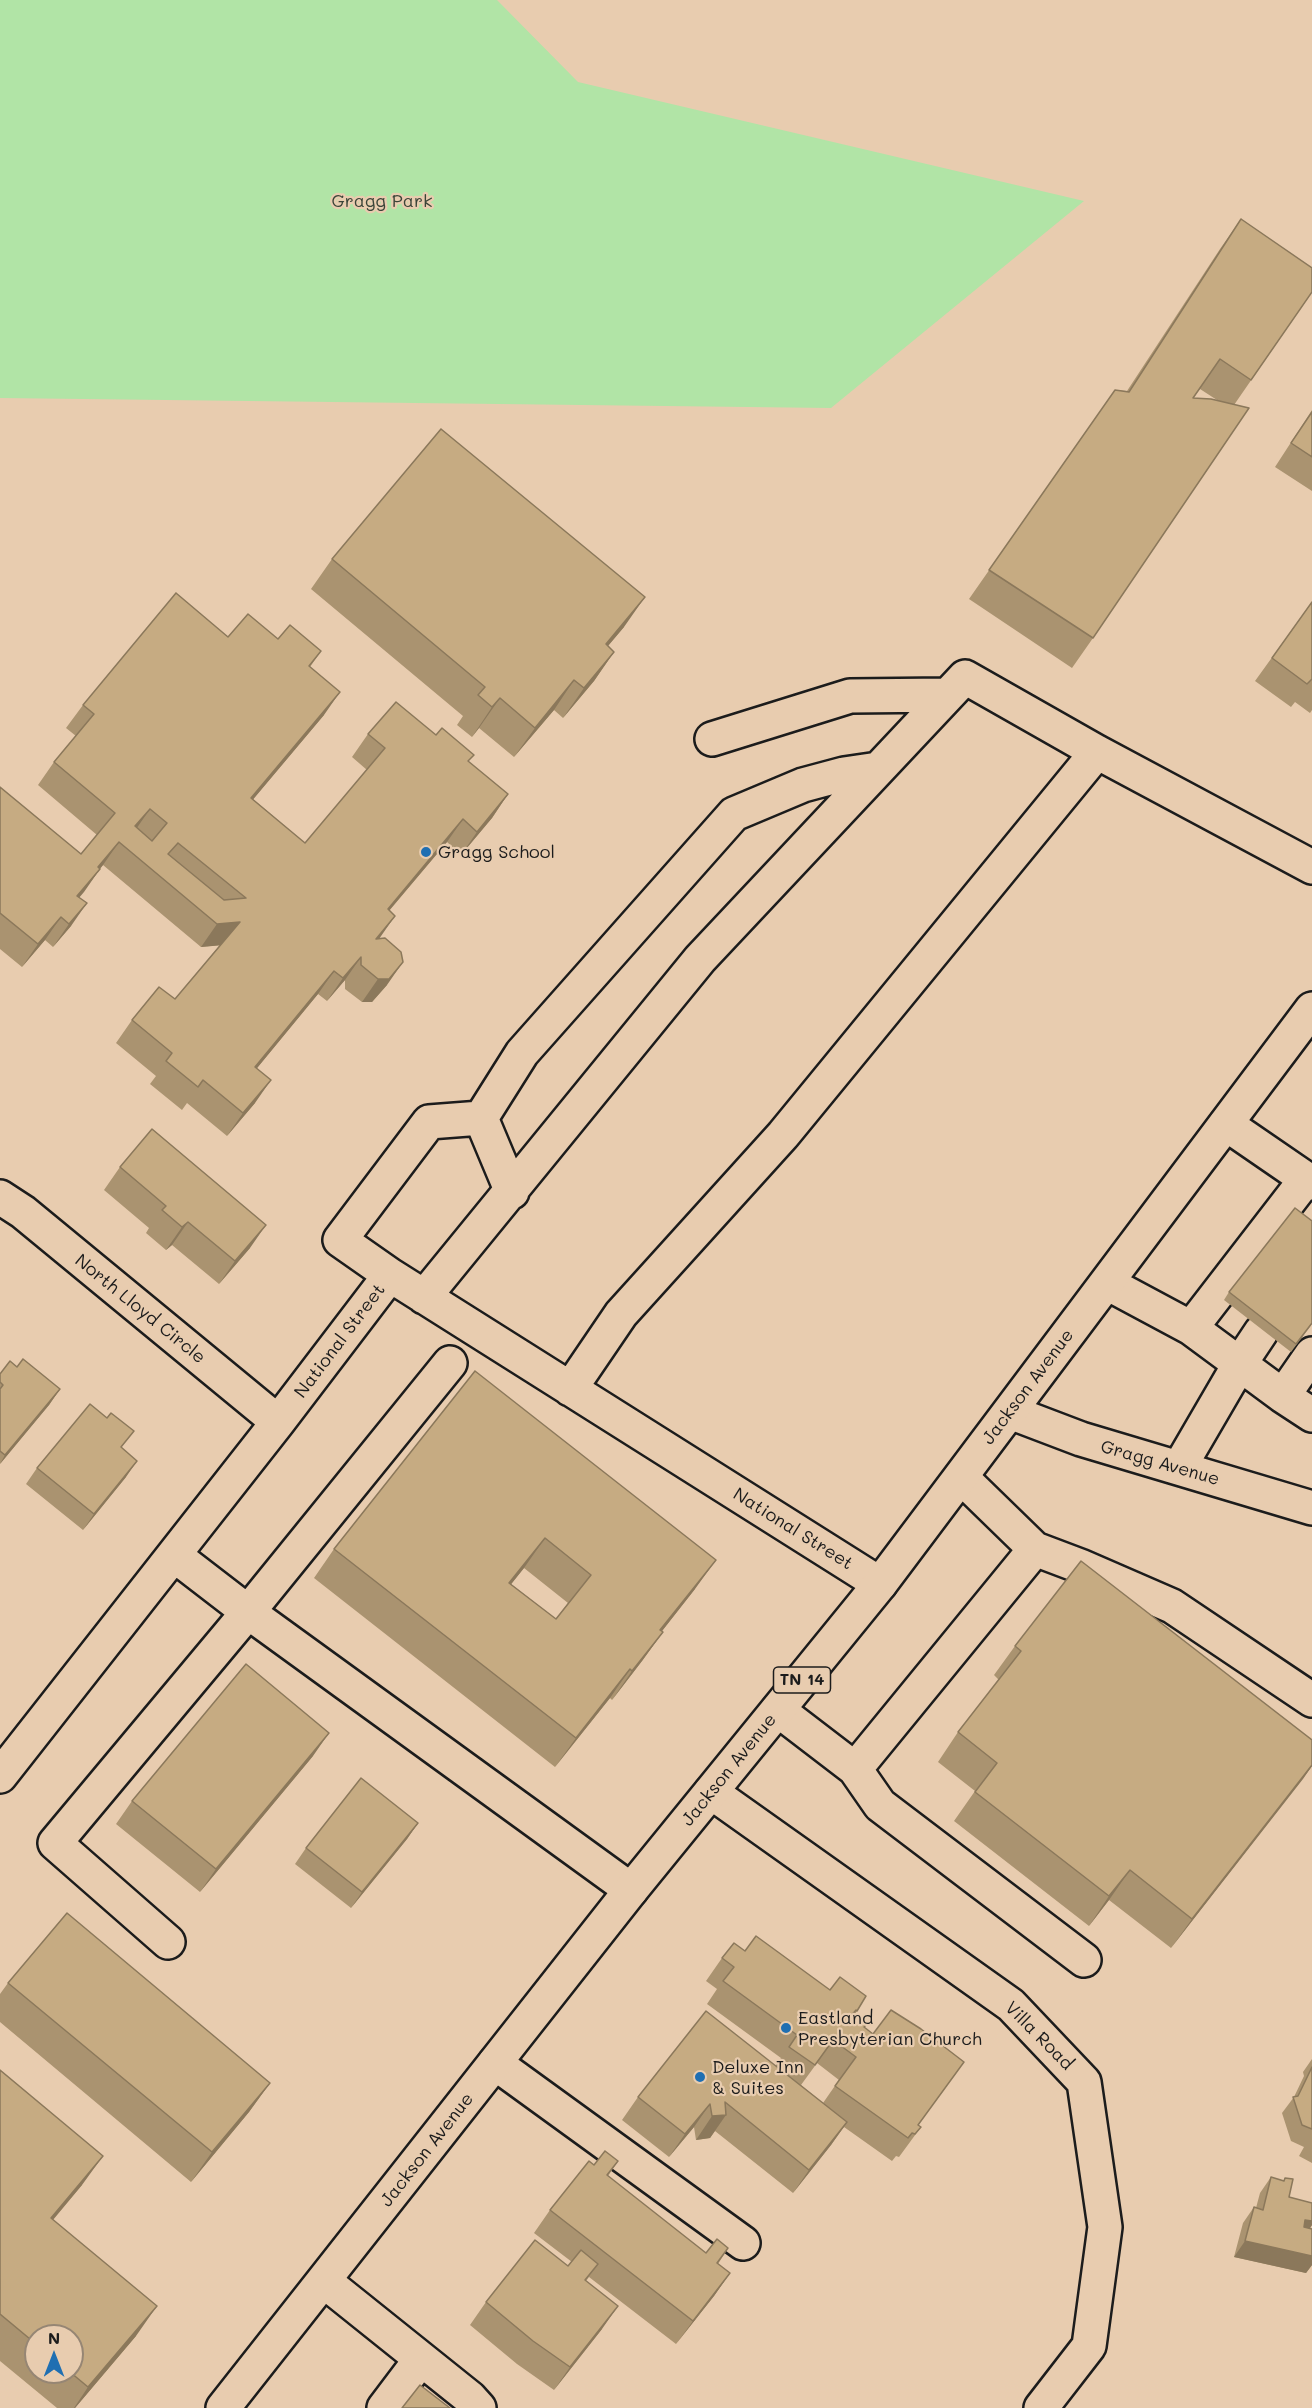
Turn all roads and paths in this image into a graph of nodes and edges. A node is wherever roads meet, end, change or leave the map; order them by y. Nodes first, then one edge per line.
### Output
1 (948, 695) junction
2 (712, 739) dead end
3 (1096, 752) junction
4 (878, 769) junction
5 (1312, 867) edge
6 (1312, 1009) edge
7 (481, 1118) junction
8 (1226, 1124) junction
9 (1309, 1181) edge
10 (512, 1192) junction
11 (0, 1197) edge
12 (390, 1275) junction
13 (1107, 1282) junction
14 (424, 1297) junction
15 (1191, 1328) junction
16 (1261, 1332) dead end
17 (1312, 1354) edge
18 (450, 1363) dead end
19 (1239, 1365) junction
20 (570, 1389) junction
21 (1283, 1396) junction
22 (1010, 1412) junction
23 (1312, 1415) edge
24 (278, 1422) junction
25 (1179, 1468) junction
26 (961, 1477) junction
27 (1309, 1499) edge
28 (1035, 1549) junction
29 (174, 1555) junction
30 (880, 1584) junction
31 (248, 1612) junction
32 (1312, 1700) edge
33 (778, 1710) junction
34 (855, 1769) junction
35 (0, 1776) edge
36 (711, 1792) junction
37 (631, 1890) junction
38 (168, 1942) dead end
39 (1084, 1960) dead end
40 (495, 2063) junction
41 (743, 2243) dead end
42 (324, 2281) junction
43 (421, 2359) junction
44 (470, 2404) edge
45 (227, 2406) edge
46 (384, 2408) edge
47 (1041, 2408) edge

1 - 2 street
1 - 3 street
1 - 4 street
3 - 5 street
3 - 20 street
4 - 7 street
4 - 10 street
6 - 8 street, Jackson Avenue / TN 14
7 - 10 street
7 - 12 street
8 - 9 street
8 - 13 street, Jackson Avenue / TN 14
9 - 15 street
10 - 14 street
11 - 24 street, North Lloyd Circle
12 - 14 street, National Street
12 - 24 street, National Street
13 - 15 street
13 - 22 street, Jackson Avenue / TN 14
14 - 20 street, National Street
15 - 19 street
16 - 19 street
17 - 21 street
18 - 31 street
19 - 21 street
19 - 25 street
20 - 30 street, National Street
21 - 23 street
22 - 25 street, Gragg Avenue
22 - 26 street, Jackson Avenue / TN 14
24 - 29 street, National Street
25 - 27 street, Gragg Avenue
26 - 28 street
26 - 30 street, Jackson Avenue / TN 14
28 - 32 street
28 - 34 street
29 - 31 street
29 - 35 street, National Street
30 - 33 street, Jackson Avenue / TN 14
31 - 37 street
31 - 38 street
33 - 34 street
33 - 36 street, Jackson Avenue / TN 14
34 - 39 street
36 - 37 street, Jackson Avenue / TN 14
36 - 47 street, Villa Road
37 - 40 street, Jackson Avenue / TN 14
40 - 41 street
40 - 42 street, Jackson Avenue / TN 14
42 - 43 street
42 - 45 street, Jackson Avenue / TN 14
43 - 44 street
43 - 46 street

